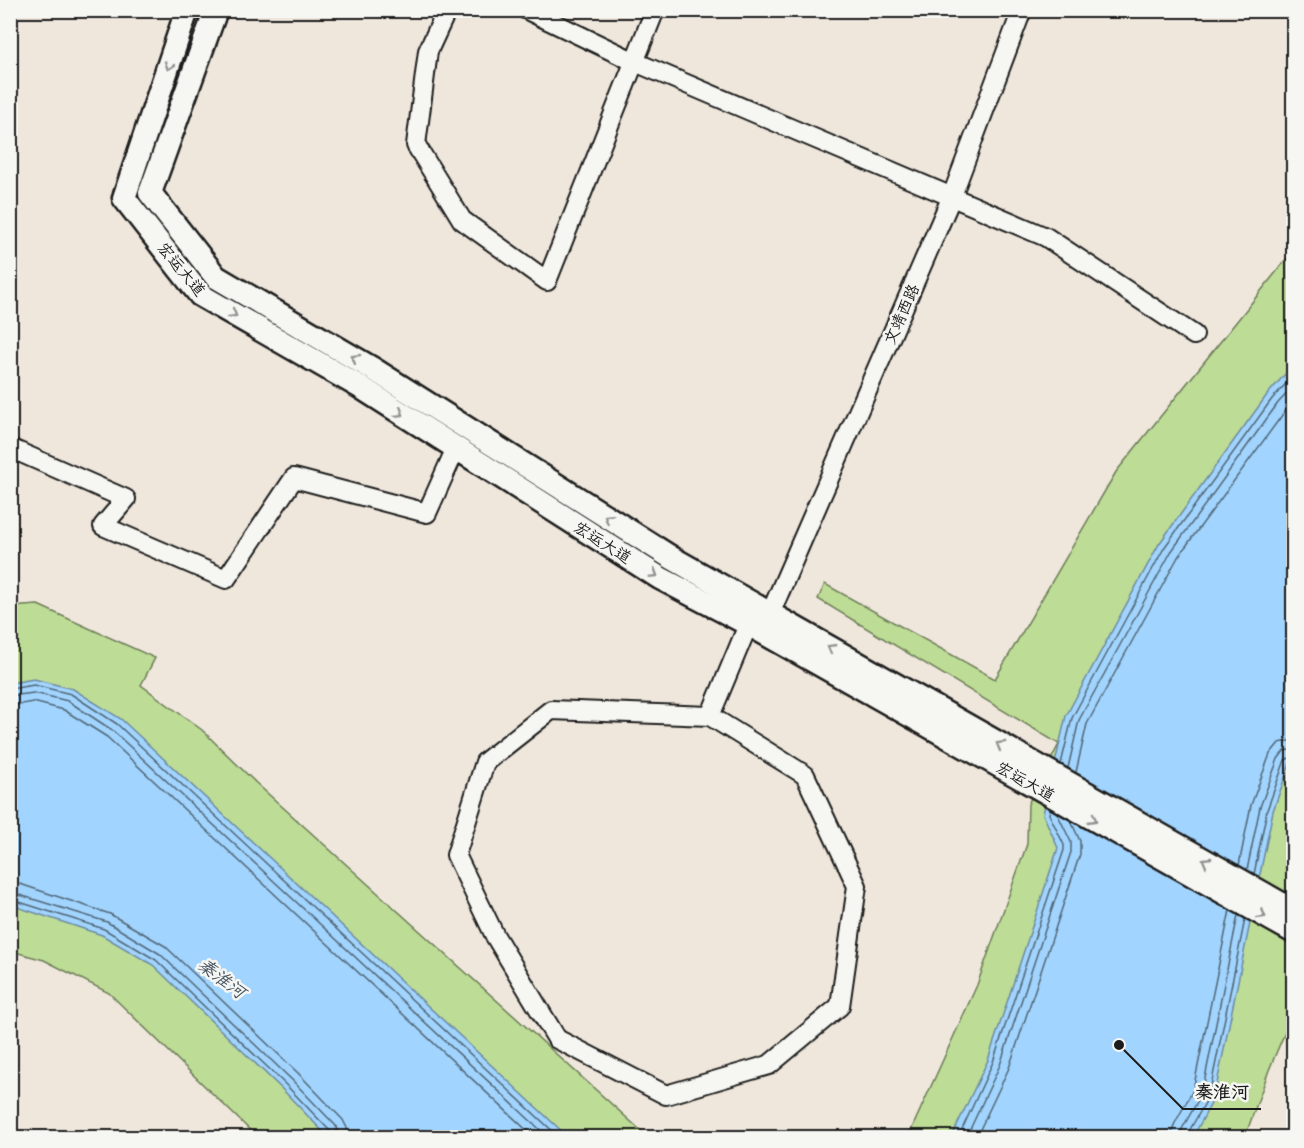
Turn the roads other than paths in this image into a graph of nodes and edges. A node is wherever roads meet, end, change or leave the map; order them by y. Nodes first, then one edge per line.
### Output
1 (187, 10) edge
2 (216, 10) edge
3 (447, 10) edge
4 (527, 10) edge
5 (655, 10) edge
6 (1022, 10) edge
7 (634, 62) junction
8 (952, 196) junction
9 (1194, 335) dead end
10 (10, 448) edge
11 (456, 448) junction
12 (758, 615) junction
13 (710, 716) junction
14 (1046, 782) junction
15 (1293, 911) edge
16 (1293, 933) edge

1 -> 11 main road, 宏运大道
12 -> 2 main road, 宏运大道
3 - 7 street
4 - 7 street
5 - 7 street
6 - 8 street, 文靖西路
7 - 8 street
8 - 9 street
8 - 12 street, 文靖西路
10 - 11 street
11 -> 12 main road, 宏运大道
12 - 13 street, 文靖西路
12 - 14 main road, 宏运大道
13 - 13 street
15 -> 14 main road, 宏运大道
14 -> 16 main road, 宏运大道

